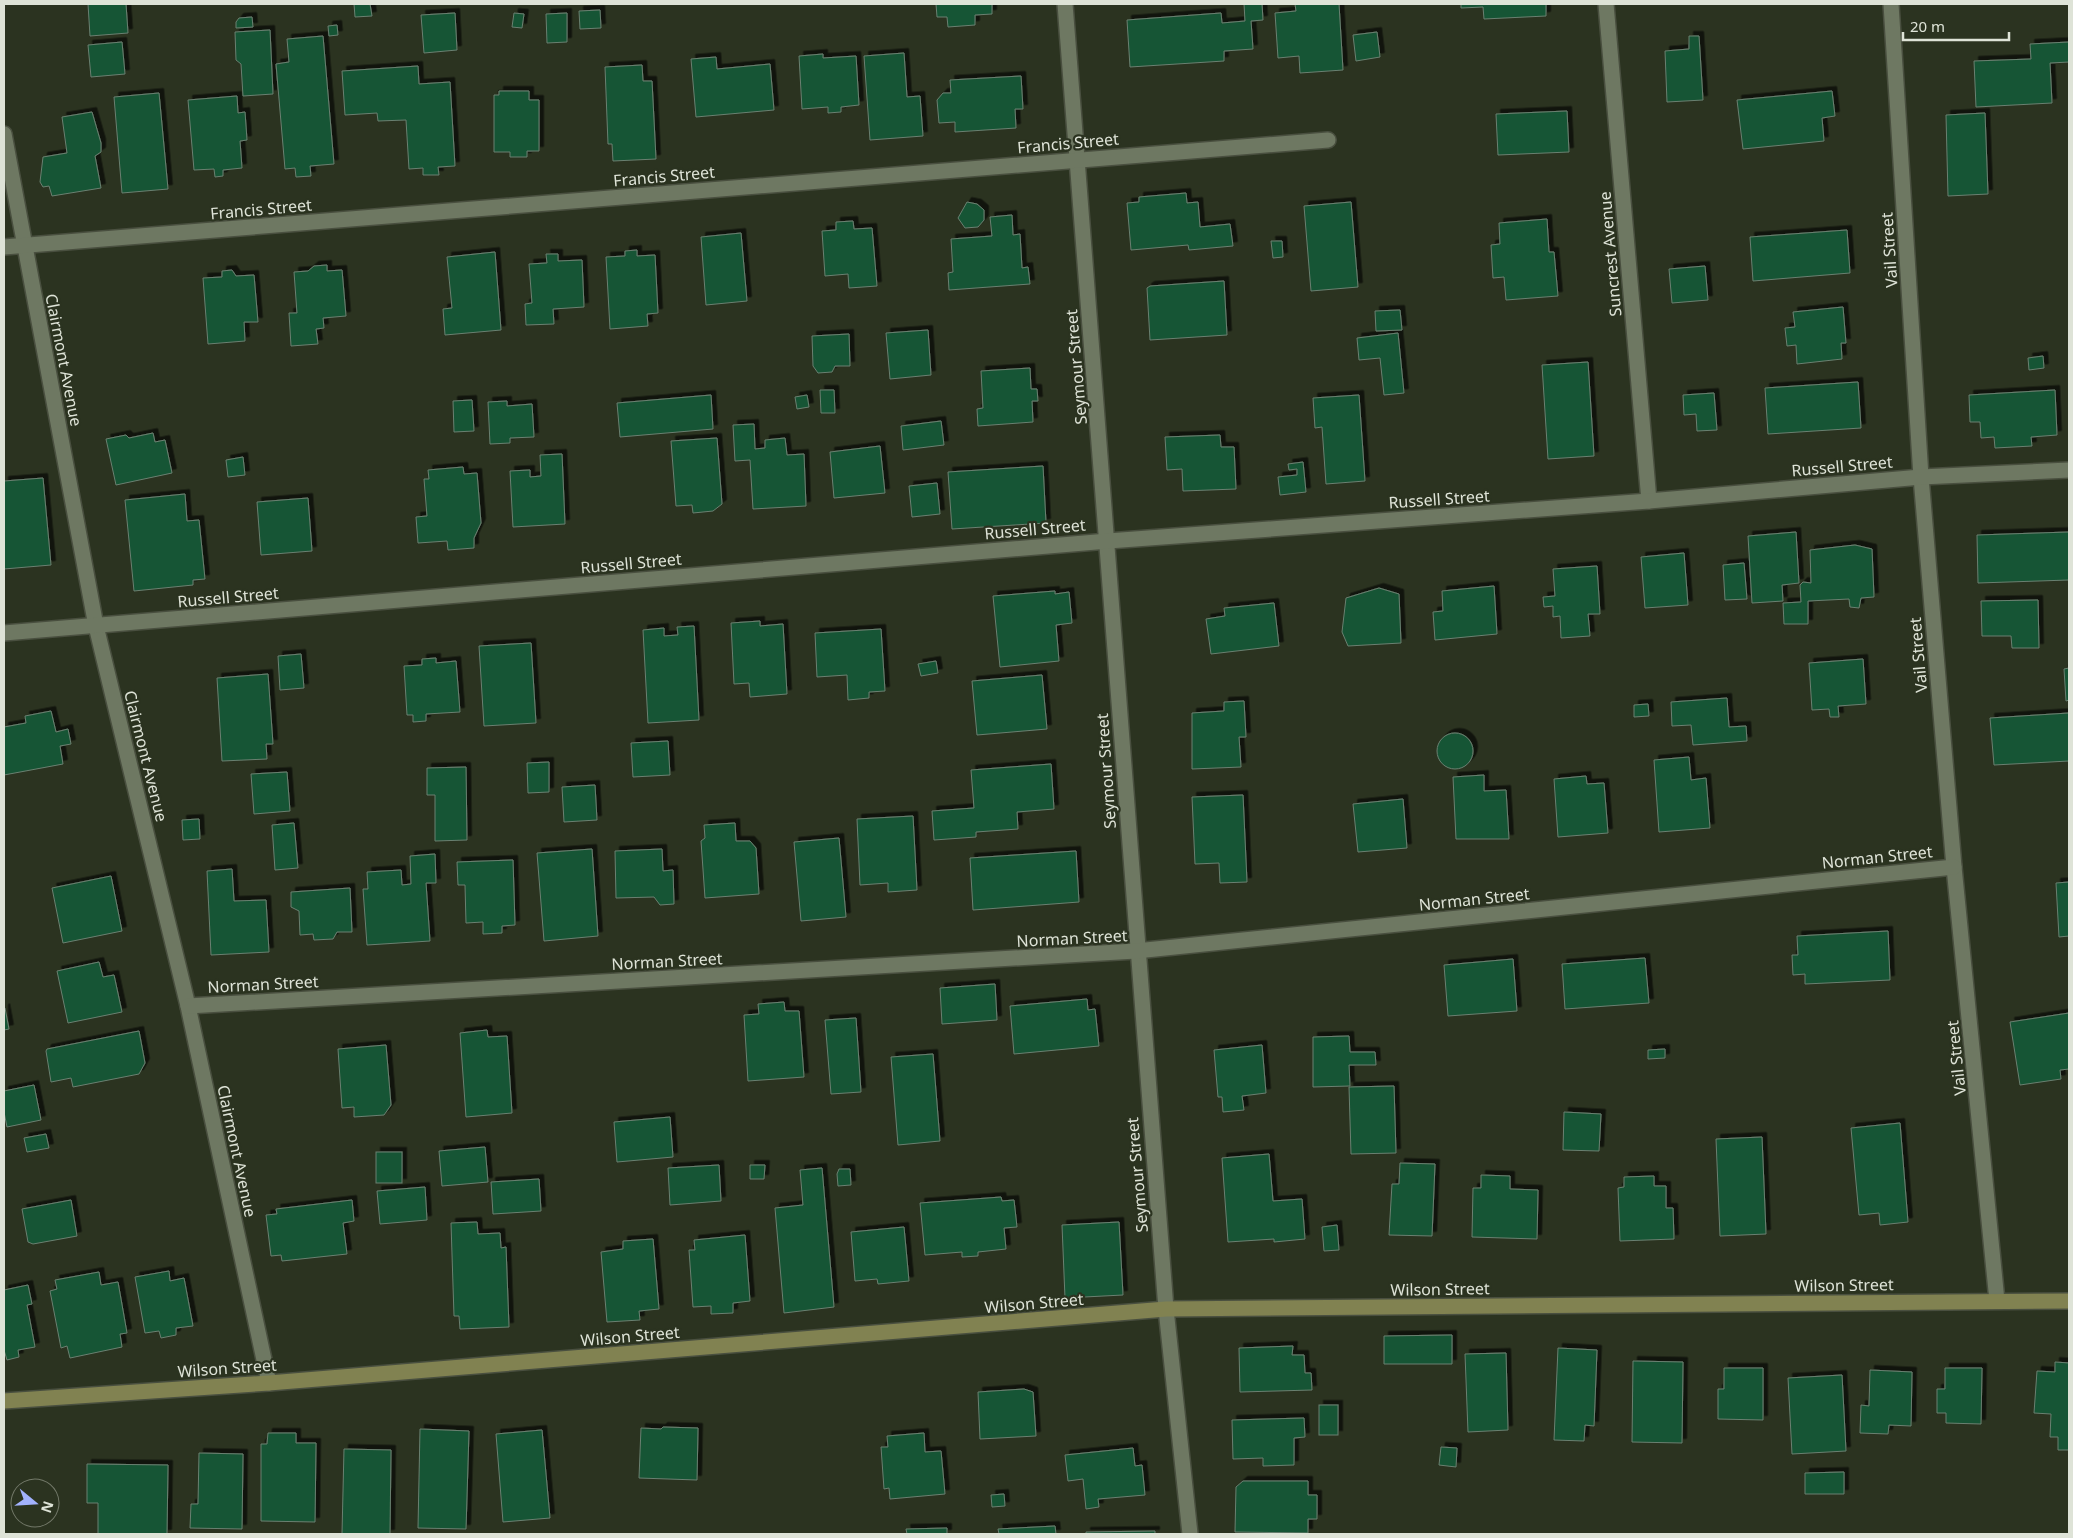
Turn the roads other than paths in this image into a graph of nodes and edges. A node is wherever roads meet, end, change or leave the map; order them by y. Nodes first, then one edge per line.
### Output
1 (1065, 4) edge
2 (1606, 4) edge
3 (1891, 4) edge
4 (4, 134) edge
5 (1328, 140) dead end
6 (1077, 160) junction
7 (24, 245) junction
8 (4, 247) edge
9 (2069, 470) edge
10 (1921, 477) junction
11 (1649, 501) junction
12 (1108, 540) junction
13 (96, 626) junction
14 (4, 633) edge
15 (1954, 867) junction
16 (1136, 951) junction
17 (188, 1006) junction
18 (1997, 1301) junction
19 (2069, 1301) edge
20 (1166, 1309) junction
21 (269, 1383) junction
22 (4, 1401) edge
23 (1190, 1534) edge

1 - 6 street, Seymour Street
2 - 11 street, Suncrest Avenue
3 - 10 street, Vail Street
4 - 7 street, Clairmont Avenue
5 - 6 street, Francis Street
6 - 7 street, Francis Street
6 - 12 street, Seymour Street
7 - 8 street, Francis Street
7 - 13 street, Clairmont Avenue
9 - 10 street, Russell Street
10 - 11 street, Russell Street
10 - 15 street, Vail Street
11 - 12 street, Russell Street
12 - 13 street, Russell Street
12 - 16 street, Seymour Street
13 - 14 street, Russell Street
13 - 17 street, Clairmont Avenue
15 - 16 street, Norman Street
15 - 18 street, Vail Street
16 - 17 street, Norman Street
16 - 20 street, Seymour Street
17 - 21 street, Clairmont Avenue
18 - 19 street, Wilson Street
18 - 20 street, Wilson Street
20 - 21 street, Wilson Street
20 - 23 street, Seymour Street
21 - 22 street, Wilson Street

